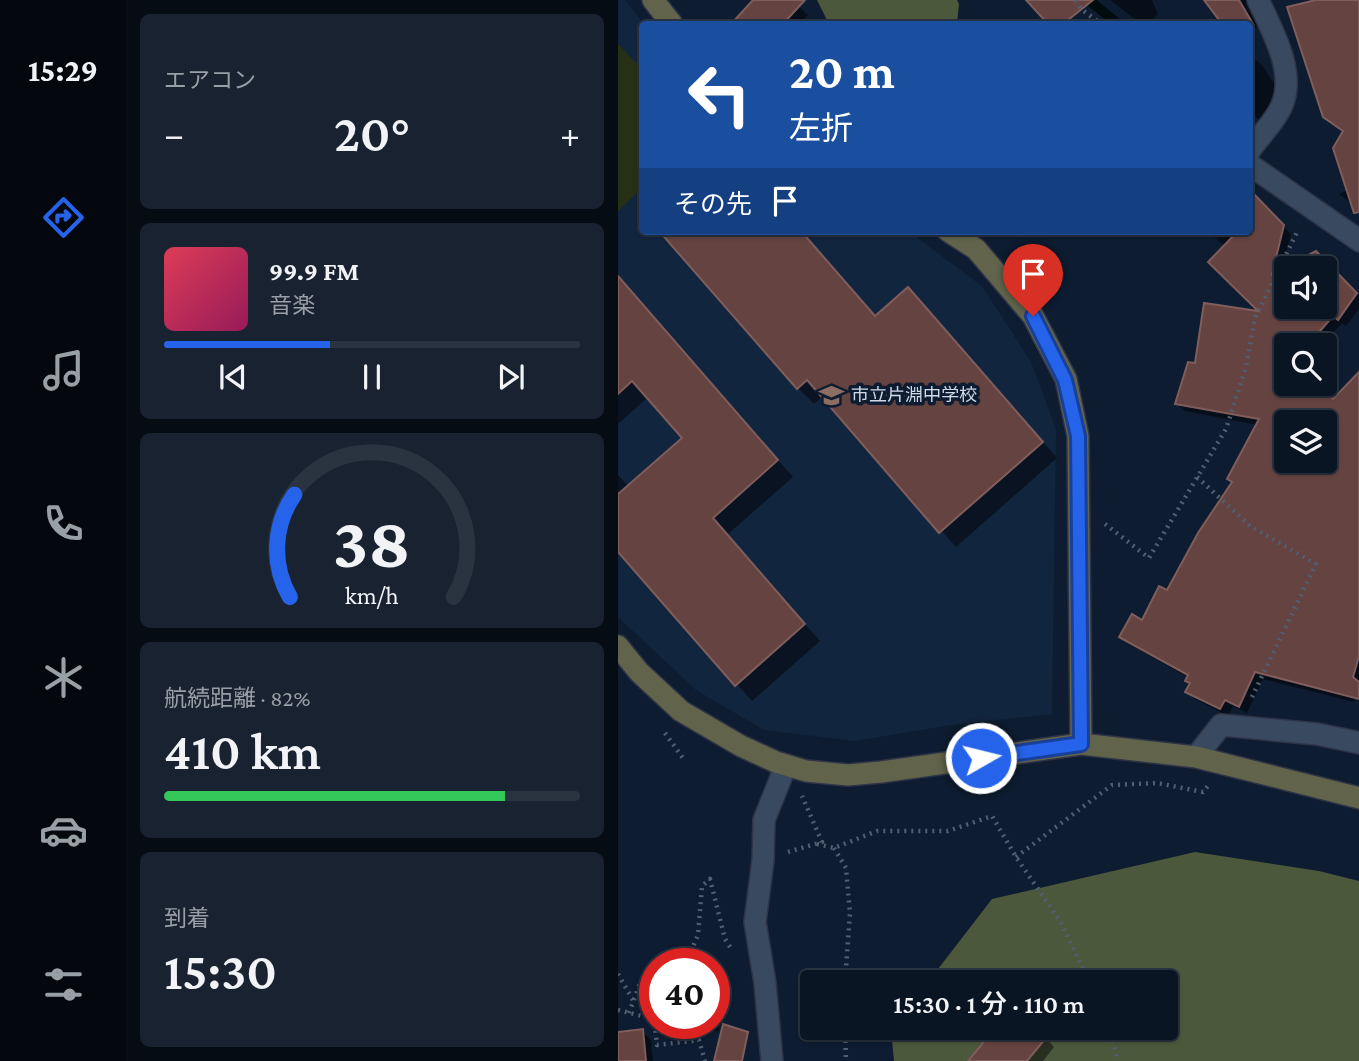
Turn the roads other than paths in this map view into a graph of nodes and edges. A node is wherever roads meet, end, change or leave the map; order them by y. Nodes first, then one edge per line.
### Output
1 (654, 0) edge
2 (1258, 0) edge
3 (670, 21) edge
4 (1253, 146) edge
5 (1253, 167) edge
6 (954, 235) edge
7 (1359, 241) edge
8 (618, 646) edge
9 (1359, 743) edge
10 (1081, 744) junction
11 (1196, 757) junction
12 (796, 768) junction
13 (1359, 798) edge
14 (772, 1061) edge

1 - 3 street
2 - 4 street
5 - 7 street
6 - 10 street
8 - 12 street
9 - 11 street
10 - 11 street
10 - 12 street
11 - 13 street
12 - 14 street

